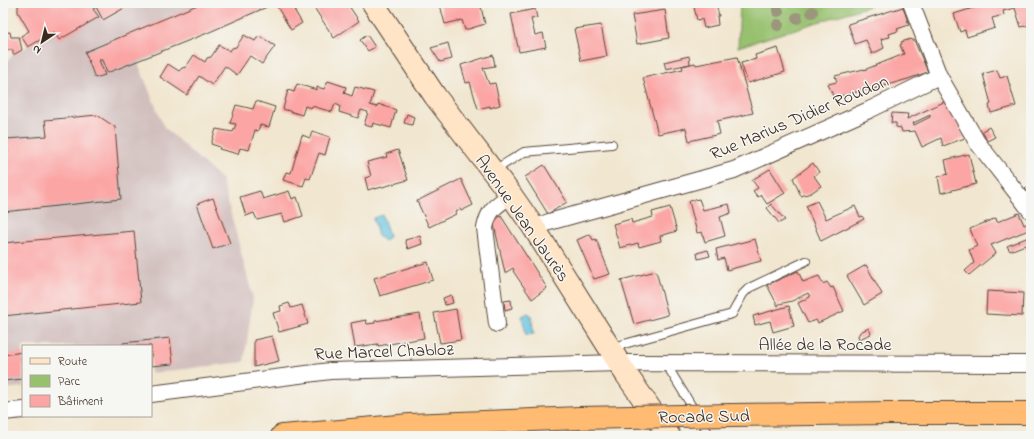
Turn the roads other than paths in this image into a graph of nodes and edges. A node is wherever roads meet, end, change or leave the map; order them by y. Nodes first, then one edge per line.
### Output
1 (373, 3) edge
2 (911, 3) edge
3 (939, 76) junction
4 (612, 144) dead end
5 (493, 171) junction
6 (512, 195) junction
7 (1031, 210) edge
8 (534, 228) junction
9 (806, 260) dead end
10 (496, 324) dead end
11 (615, 356) junction
12 (666, 364) junction
13 (1031, 364) edge
14 (152, 394) edge
15 (22, 410) edge
16 (3, 412) edge
17 (1031, 413) edge
18 (282, 436) edge
19 (669, 436) edge
20 (710, 436) edge

1 - 5 main road, Avenue Jean Jaurès
2 - 3 street
3 - 7 street
3 - 8 street, Rue Marius Didier Roudon
4 - 5 lane
5 - 6 main road, Avenue Jean Jaurès
6 - 8 main road, Avenue Jean Jaurès
6 - 10 street
8 - 11 main road, Avenue Jean Jaurès
9 - 11 lane
11 - 12 street, Allée de la Rocade
11 - 14 street, Rue Marcel Chabloz
11 - 19 main road, Avenue Jean Jaurès
12 - 13 street, Allée de la Rocade
12 - 20 lane
15 - 16 street
17 - 18 highway, Rocade Sud, bridge

